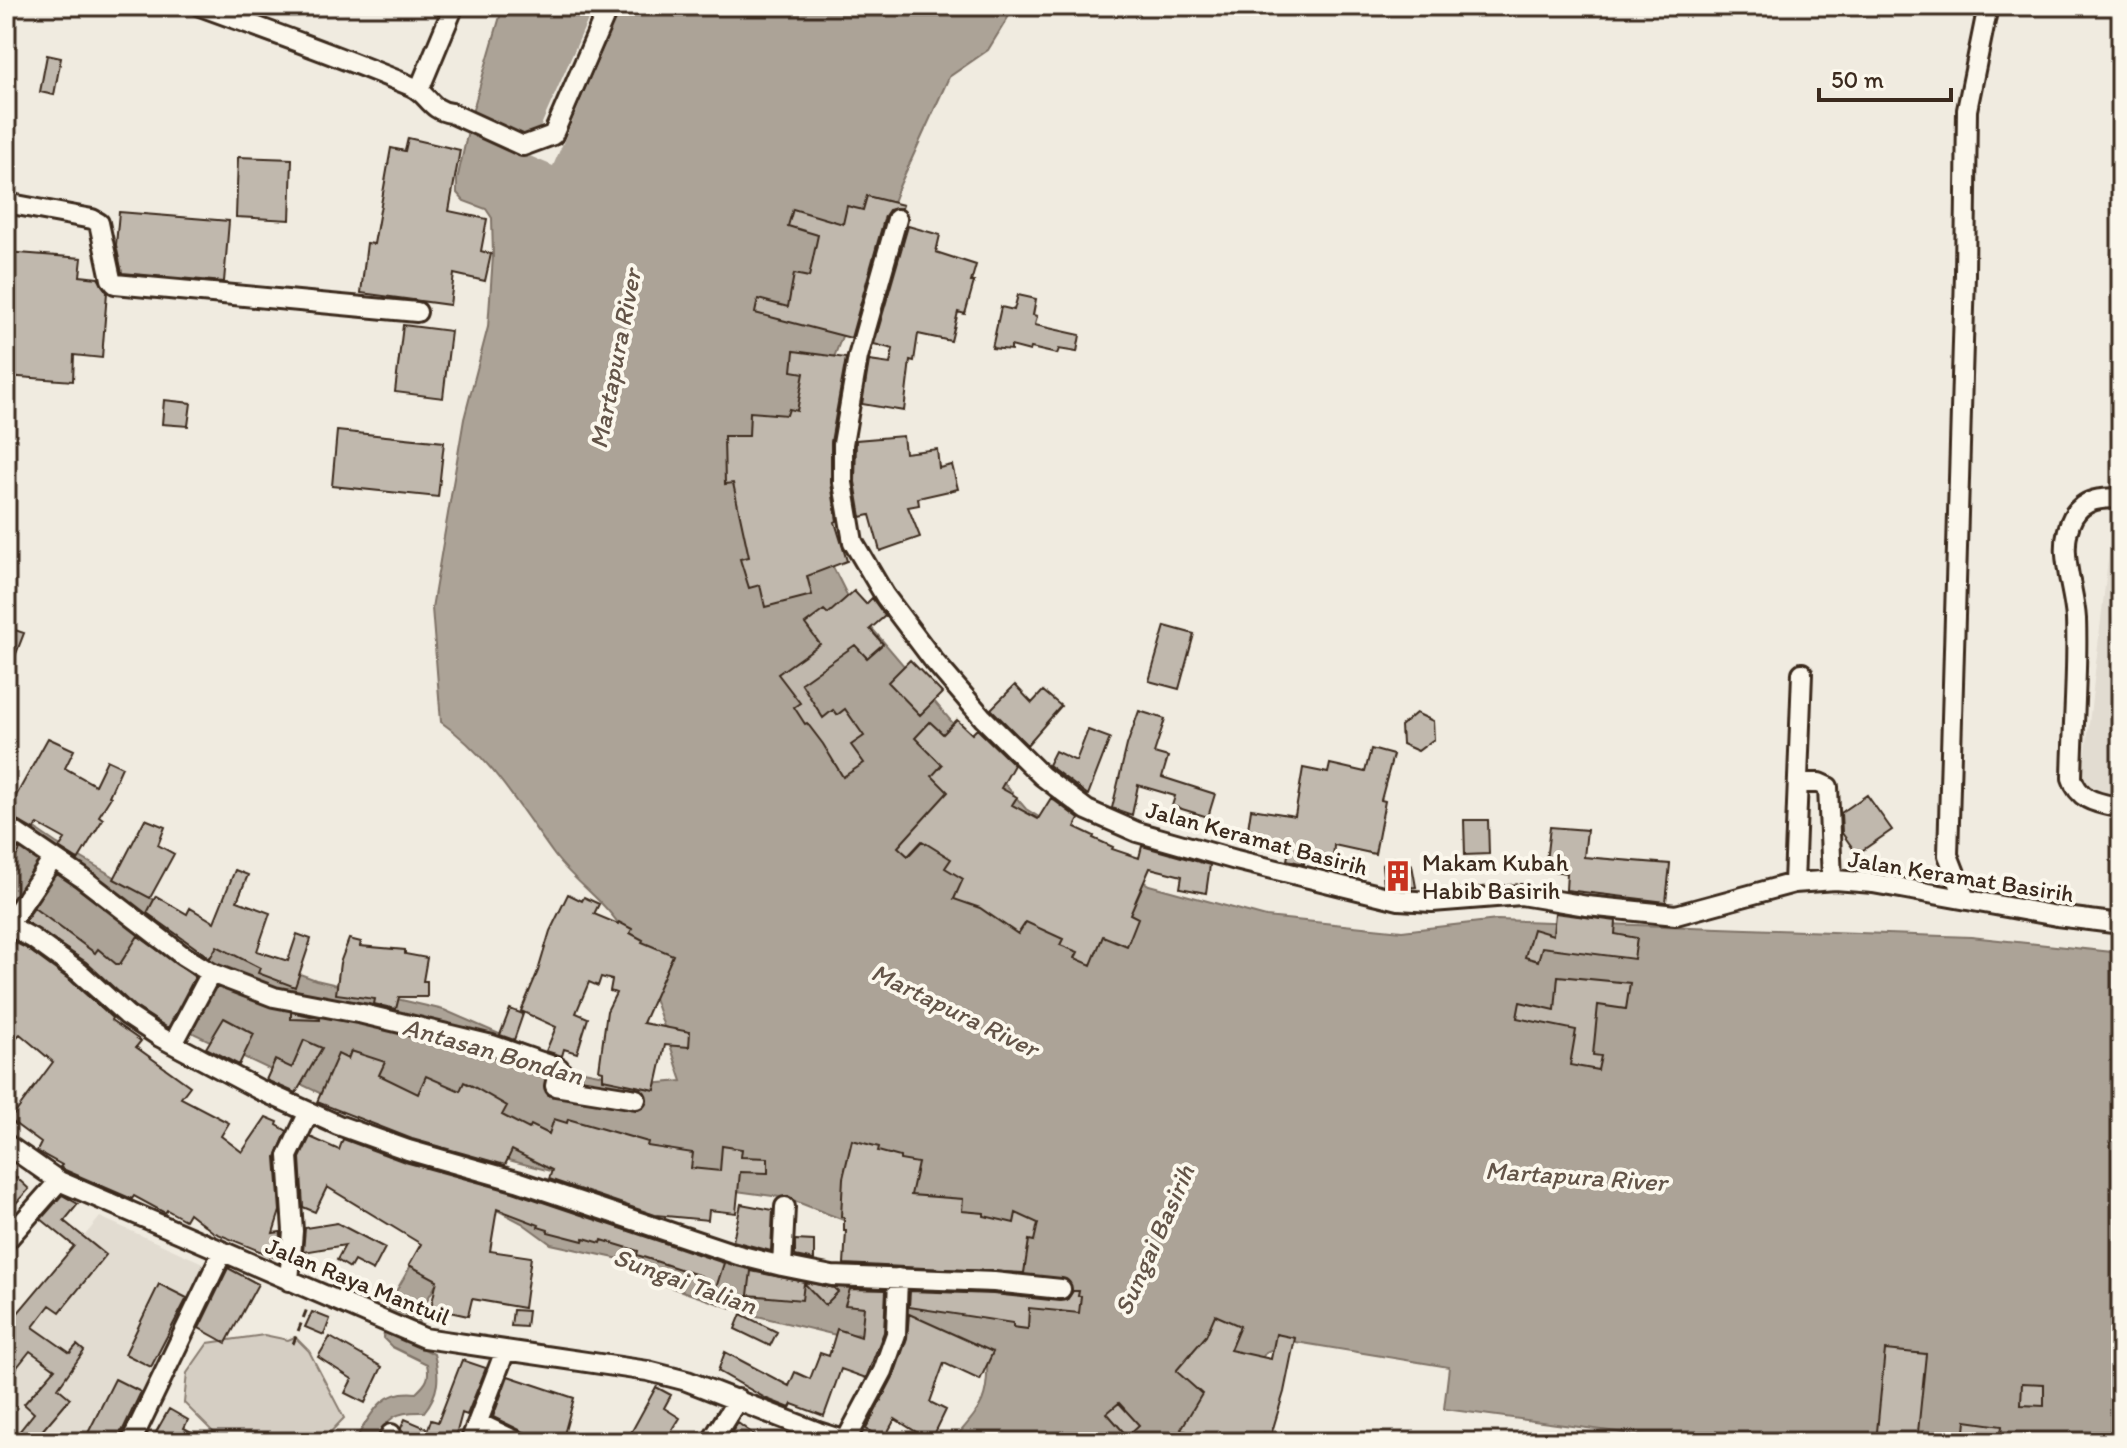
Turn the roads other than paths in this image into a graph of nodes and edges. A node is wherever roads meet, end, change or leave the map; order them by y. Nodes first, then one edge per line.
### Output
1 (200, 6) edge
2 (454, 6) edge
3 (609, 6) edge
4 (1988, 6) edge
5 (419, 90) junction
6 (6, 203) edge
7 (897, 219) dead end
8 (417, 312) dead end
9 (2121, 498) edge
10 (1802, 673) dead end
11 (1798, 783) junction
12 (2121, 808) edge
13 (6, 826) edge
14 (53, 859) junction
15 (1832, 880) junction
16 (1794, 883) junction
17 (1965, 899) junction
18 (7, 924) edge
19 (2121, 924) edge
20 (211, 973) junction
21 (173, 1044) junction
22 (636, 1099) dead end
23 (309, 1112) junction
24 (6, 1144) edge
25 (59, 1181) junction
26 (785, 1207) dead end
27 (6, 1241) edge
28 (222, 1253) junction
29 (782, 1266) junction
30 (898, 1278) junction
31 (289, 1281) junction
32 (1061, 1289) dead end
33 (505, 1351) junction
34 (738, 1399) junction
35 (478, 1423) junction
36 (815, 1437) edge
37 (138, 1439) edge
38 (848, 1441) edge
39 (470, 1442) edge
40 (518, 1442) edge
41 (711, 1442) edge

1 - 5 street
2 - 5 street
3 - 5 street
4 - 17 street
6 - 8 street
7 - 16 street, Jalan Keramat Basirih
9 - 12 street
10 - 11 street
11 - 15 street
11 - 16 street
13 - 14 street
14 - 18 street
14 - 20 street
15 - 16 street, Jalan Keramat Basirih
15 - 17 street, Jalan Keramat Basirih
17 - 19 street, Jalan Keramat Basirih
18 - 21 street
20 - 21 street
20 - 22 street
21 - 23 street
23 - 29 street
23 - 31 street
24 - 25 street, Jalan Raya Mantuil
25 - 27 street
25 - 28 street, Jalan Raya Mantuil
26 - 29 street
28 - 31 street, Jalan Raya Mantuil
28 - 37 street
29 - 30 street
30 - 32 street
30 - 38 street
31 - 33 street, Jalan Raya Mantuil
33 - 34 street, Jalan Raya Mantuil
33 - 35 street
34 - 36 street, Jalan Raya Mantuil
34 - 41 street
35 - 39 street
35 - 40 street
36 - 38 street, Jalan Raya Mantuil

